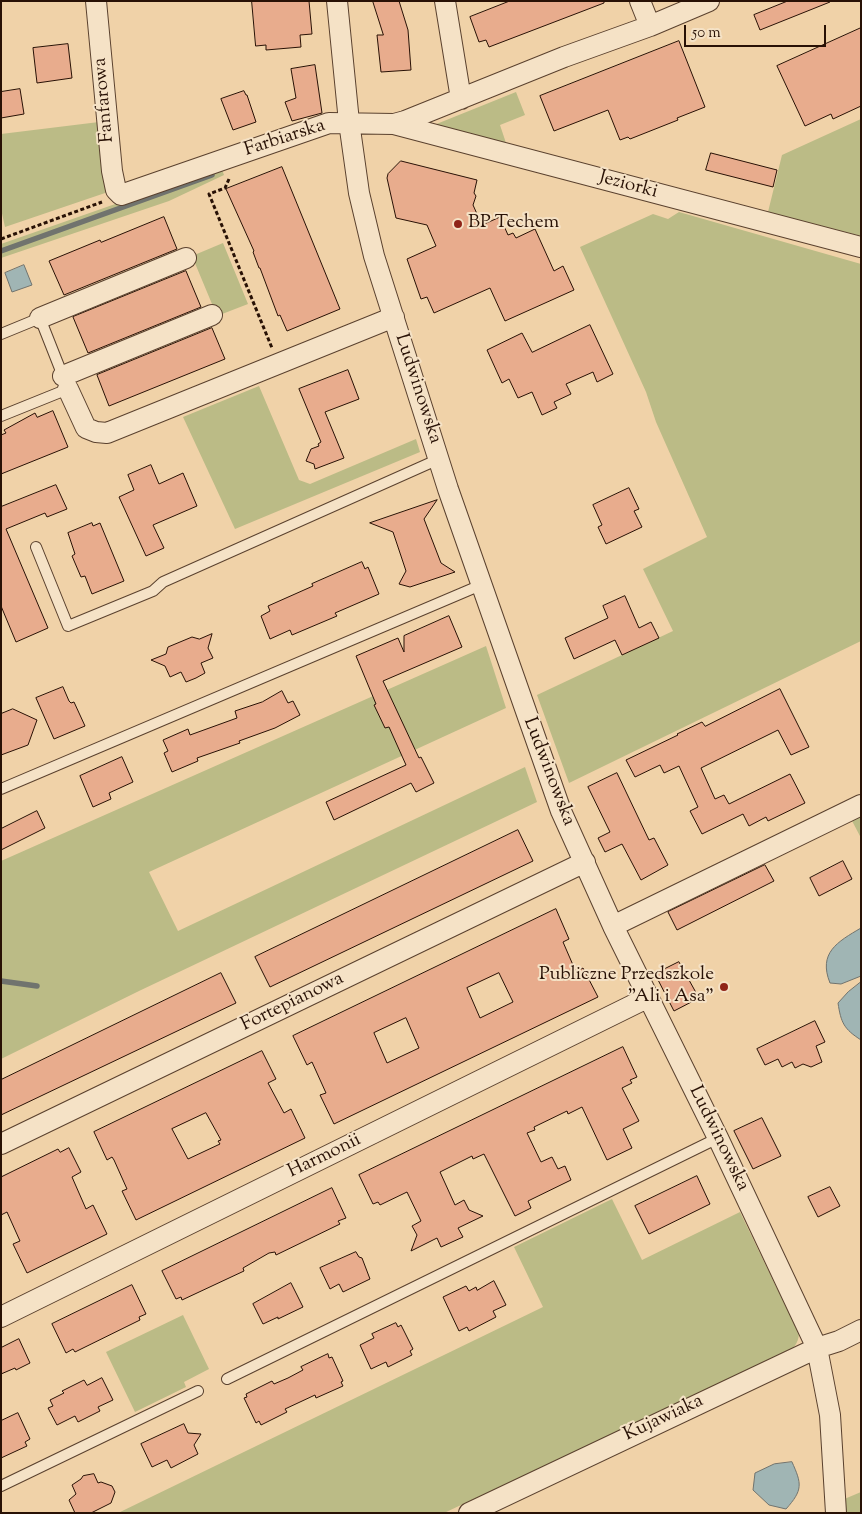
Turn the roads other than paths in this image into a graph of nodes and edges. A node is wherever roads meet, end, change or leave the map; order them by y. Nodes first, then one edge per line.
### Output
1 (96, 1) edge
2 (337, 1) edge
3 (445, 1) edge
4 (640, 1) edge
5 (709, 1) edge
6 (650, 26) junction
7 (461, 99) junction
8 (349, 122) junction
9 (394, 124) junction
10 (121, 195) joint
11 (861, 247) edge
12 (186, 258) dead end
13 (212, 315) dead end
14 (394, 317) junction
15 (40, 318) junction
16 (1, 334) edge
17 (66, 382) junction
18 (1, 416) edge
19 (439, 459) junction
20 (36, 547) dead end
21 (481, 585) junction
22 (1, 789) edge
23 (861, 805) edge
24 (585, 862) junction
25 (613, 926) junction
26 (649, 997) junction
27 (718, 1138) junction
28 (1, 1144) edge
29 (1, 1317) edge
30 (861, 1330) edge
31 (817, 1348) junction
32 (227, 1379) dead end
33 (198, 1390) dead end
34 (1, 1486) edge
35 (469, 1513) edge
36 (836, 1513) edge

1 - 10 street, Fanfarowa
2 - 8 street, Ludwinowska
3 - 7 street
4 - 6 street
5 - 6 street, Farbiarska
6 - 7 street, Farbiarska
7 - 9 street, Farbiarska
8 - 9 street, Farbiarska
8 - 10 street, Farbiarska
8 - 14 street, Ludwinowska
9 - 11 street, Jeziorki
12 - 15 street
13 - 17 street
14 - 17 street
14 - 19 street, Ludwinowska
15 - 16 lane
15 - 17 lane
17 - 18 lane
19 - 20 lane
19 - 21 street, Ludwinowska
21 - 22 lane
21 - 24 street, Ludwinowska
23 - 25 street
24 - 25 street, Ludwinowska
24 - 28 street, Fortepianowa
25 - 26 street, Ludwinowska
26 - 27 street, Ludwinowska
26 - 29 street, Harmonii
27 - 31 street, Ludwinowska
27 - 32 lane
30 - 31 street, Kujawiaka
31 - 35 street, Kujawiaka
31 - 36 street, Ludwinowska
33 - 34 lane

